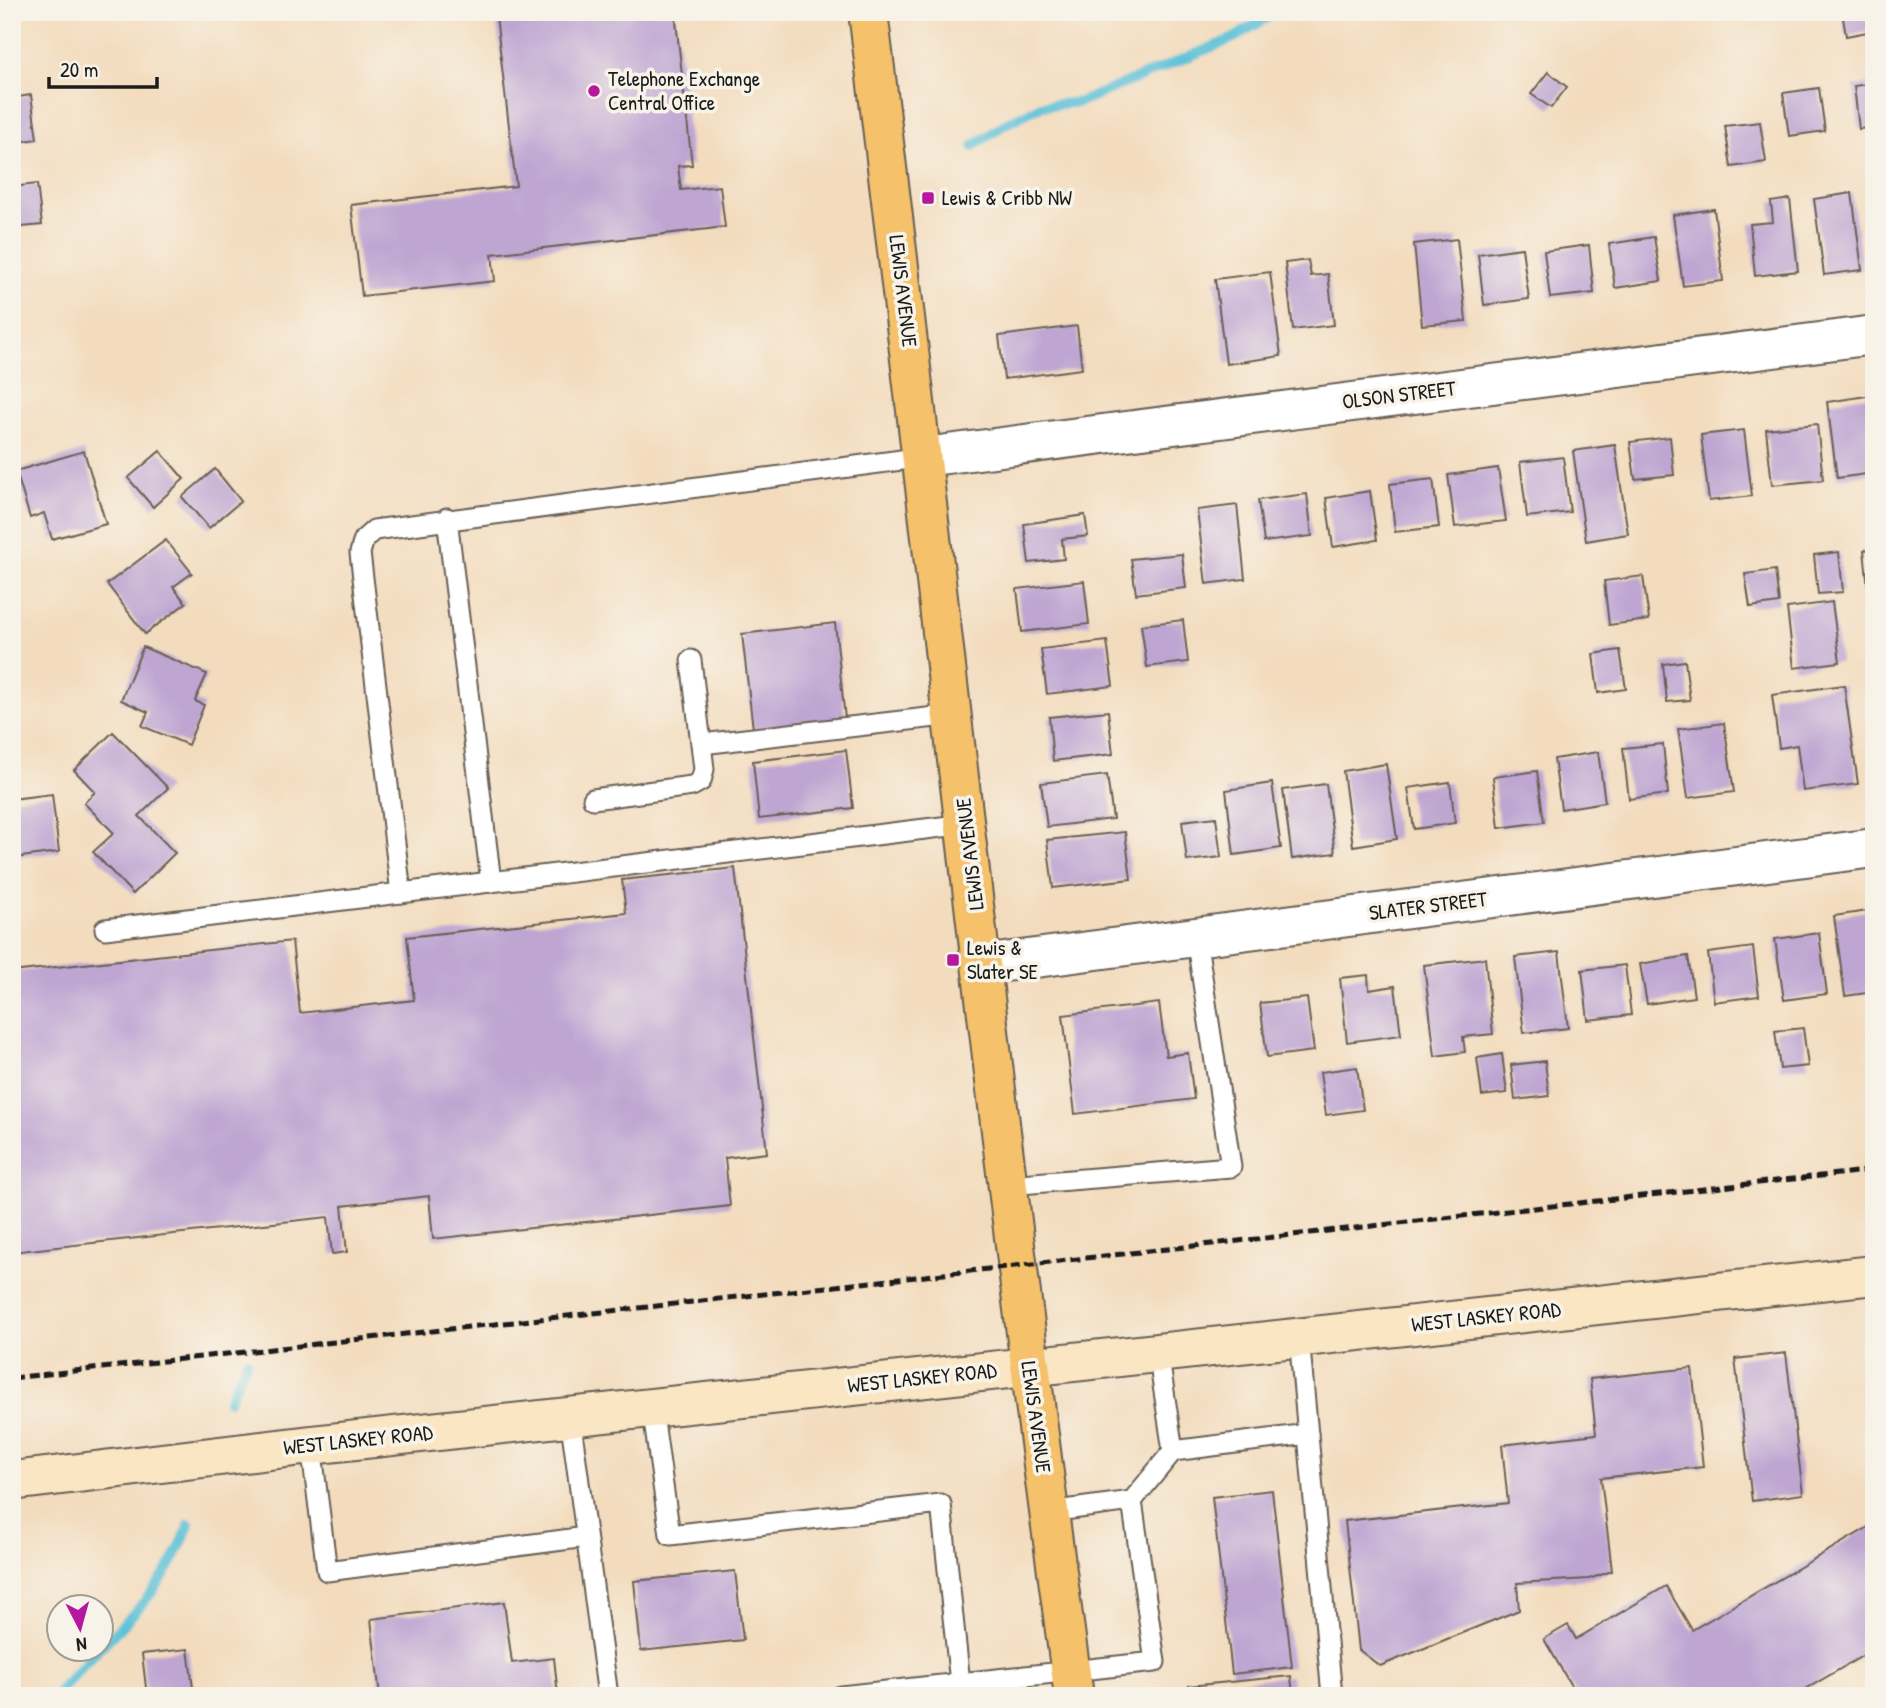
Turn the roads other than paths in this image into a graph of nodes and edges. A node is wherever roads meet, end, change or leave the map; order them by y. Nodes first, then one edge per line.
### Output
1 (869, 12) edge
2 (1874, 334) edge
3 (924, 457) junction
4 (447, 518) junction
5 (691, 660) dead end
6 (953, 715) junction
7 (702, 744) junction
8 (593, 799) dead end
9 (966, 824) junction
10 (1874, 848) edge
11 (491, 882) junction
12 (401, 892) junction
13 (105, 929) dead end
14 (1196, 937) junction
15 (982, 965) junction
16 (1008, 1185) junction
17 (1874, 1275) edge
18 (1299, 1337) junction
19 (1158, 1352) junction
20 (1029, 1366) junction
21 (652, 1407) junction
22 (570, 1416) junction
23 (1308, 1434) junction
24 (311, 1445) junction
25 (1173, 1451) junction
26 (12, 1481) edge
27 (1132, 1501) junction
28 (1049, 1512) junction
29 (586, 1537) junction
30 (960, 1683) junction
31 (1072, 1684) edge
32 (608, 1696) edge
33 (841, 1696) edge
34 (1332, 1696) edge

1 - 3 main road, LEWIS AVENUE
2 - 3 street, OLSON STREET
3 - 4 lane
3 - 6 main road, LEWIS AVENUE
4 - 11 lane
4 - 12 lane
5 - 7 lane
6 - 7 lane
6 - 9 main road, LEWIS AVENUE
7 - 8 lane
9 - 11 lane
9 - 15 main road, LEWIS AVENUE
10 - 14 street, SLATER STREET
11 - 12 lane
12 - 13 lane
14 - 15 street, SLATER STREET
14 - 16 lane
15 - 16 main road, LEWIS AVENUE
16 - 20 main road, LEWIS AVENUE
17 - 18 main road, WEST LASKEY ROAD
18 - 19 main road, WEST LASKEY ROAD
18 - 23 lane
19 - 20 main road, WEST LASKEY ROAD
19 - 25 lane
20 - 21 main road, WEST LASKEY ROAD
20 - 28 main road, LEWIS AVENUE
21 - 22 main road, WEST LASKEY ROAD
21 - 30 lane
22 - 24 main road, WEST LASKEY ROAD
22 - 29 lane
23 - 25 lane
23 - 34 lane
24 - 26 main road, WEST LASKEY ROAD
24 - 29 lane
25 - 27 lane
27 - 28 lane
27 - 31 lane
28 - 31 main road, LEWIS AVENUE
29 - 32 lane
30 - 31 lane
30 - 33 lane

